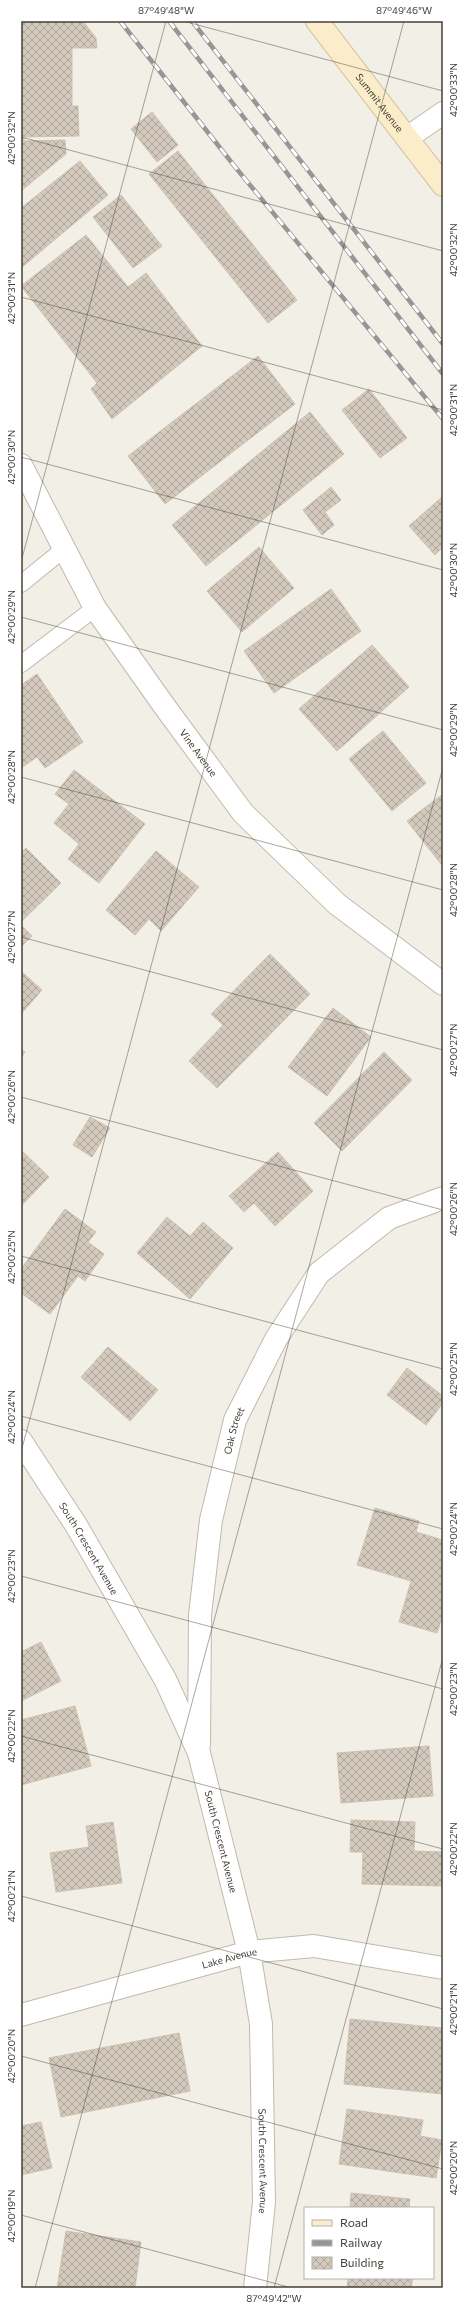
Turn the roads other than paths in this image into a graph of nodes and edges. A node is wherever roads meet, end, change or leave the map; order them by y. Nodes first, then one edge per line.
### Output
1 (317, 21) edge
2 (443, 113) edge
3 (407, 138) junction
4 (443, 185) edge
5 (21, 465) edge
6 (64, 549) junction
7 (21, 584) edge
8 (95, 608) junction
9 (21, 664) edge
10 (443, 984) edge
11 (443, 1198) edge
12 (21, 1441) edge
13 (199, 1753) junction
14 (249, 1952) junction
15 (443, 1968) edge
16 (21, 2015) edge
17 (255, 2288) edge

1 - 3 street, Summit Avenue
2 - 3 street
3 - 4 street, Summit Avenue
5 - 6 street, Vine Avenue
6 - 7 lane
6 - 8 street, Vine Avenue
8 - 9 lane
8 - 10 street, Vine Avenue
11 - 13 street, Oak Street
12 - 13 street, South Crescent Avenue
13 - 14 street, South Crescent Avenue
14 - 15 street, Lake Avenue
14 - 16 street, Lake Avenue
14 - 17 street, South Crescent Avenue

